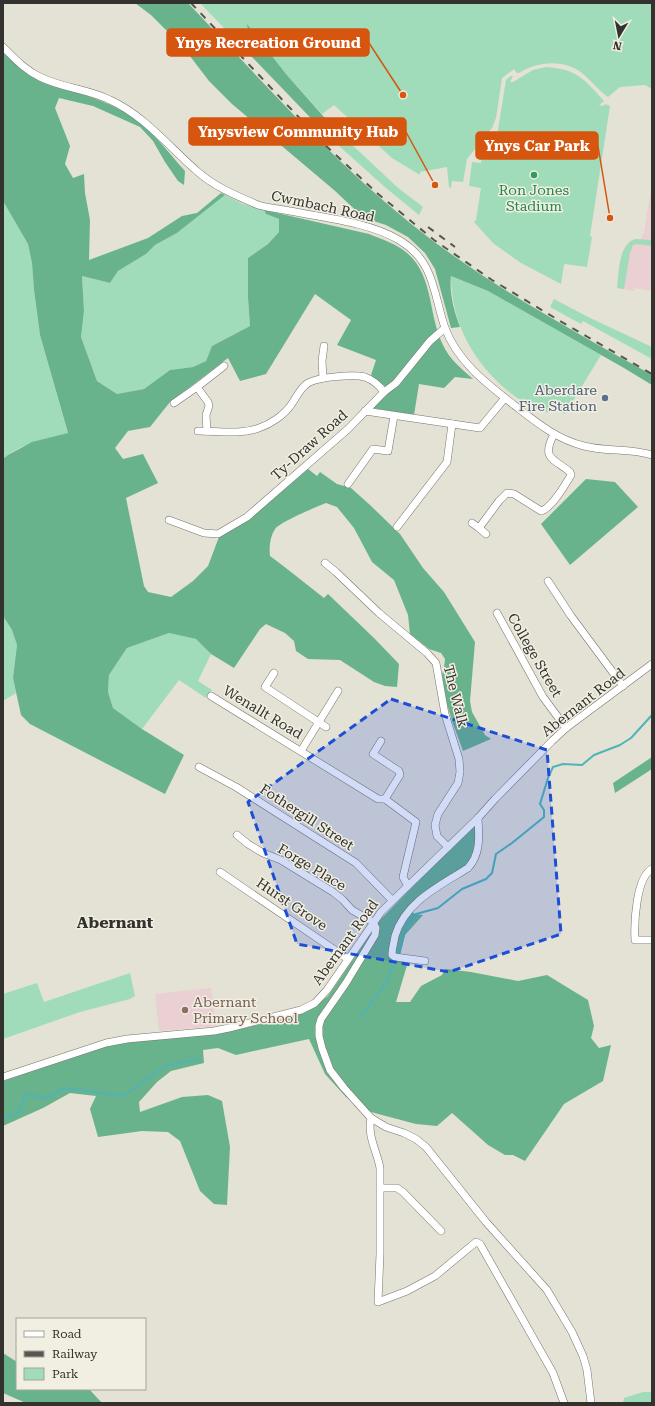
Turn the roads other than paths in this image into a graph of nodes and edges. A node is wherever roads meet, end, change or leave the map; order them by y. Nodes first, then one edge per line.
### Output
1 (3, 47) edge
2 (445, 328) junction
3 (324, 346) dead end
4 (224, 366) dead end
5 (323, 378) junction
6 (196, 387) junction
7 (384, 392) junction
8 (505, 398) junction
9 (174, 403) dead end
10 (365, 411) junction
11 (394, 416) junction
12 (452, 424) junction
13 (198, 431) dead end
14 (207, 431) junction
15 (554, 434) junction
16 (652, 455) edge
17 (348, 484) dead end
18 (169, 520) dead end
19 (472, 523) dead end
20 (397, 527) dead end
21 (479, 528) junction
22 (486, 534) dead end
23 (325, 563) dead end
24 (548, 581) dead end
25 (496, 613) dead end
26 (652, 664) edge
27 (274, 673) dead end
28 (623, 686) junction
29 (338, 691) dead end
30 (211, 696) dead end
31 (319, 722) junction
32 (326, 727) dead end
33 (566, 728) junction
34 (381, 741) dead end
35 (301, 751) junction
36 (200, 767) dead end
37 (385, 800) junction
38 (478, 818) junction
39 (237, 835) dead end
40 (448, 847) junction
41 (652, 869) edge
42 (220, 872) dead end
43 (408, 886) junction
44 (392, 900) junction
45 (373, 922) junction
46 (652, 940) edge
47 (348, 959) junction
48 (425, 962) dead end
49 (3, 1077) edge
50 (370, 1118) junction
51 (381, 1188) junction
52 (441, 1232) dead end
53 (564, 1403) edge
54 (591, 1403) edge

1 - 2 street, Cwmbach Road
2 - 7 street, Ty-Draw Road
2 - 8 street, Cwmbach Road
3 - 5 street
4 - 6 street
5 - 7 street
5 - 14 street
6 - 9 street
6 - 14 street
7 - 10 street, Ty-Draw Road
8 - 12 street
8 - 15 street, Cwmbach Road
10 - 11 street
10 - 18 street, Ty-Draw Road
11 - 12 street
11 - 17 street
12 - 20 street
13 - 14 street
15 - 16 street, Cwmbach Road
15 - 21 street
19 - 21 street
21 - 22 street
23 - 40 street, The Walk
24 - 28 street
25 - 33 street, College Street
26 - 28 street, Abernant Road
27 - 31 street
28 - 33 street, Abernant Road
29 - 31 street, Wenallt Road
30 - 35 street, Wenallt Road
31 - 32 street
31 - 35 street, Wenallt Road
33 - 38 street, Abernant Road
34 - 37 street
35 - 37 street, Wenallt Road
36 - 44 street, Fothergill Street
37 - 43 street, Wenallt Road
38 - 40 street, Abernant Road
38 - 48 street
39 - 45 street, Forge Place
40 - 43 street, Abernant Road
41 - 46 street
42 - 47 street, Hurst Grove
43 - 44 street, Abernant Road
44 - 45 street, Abernant Road
45 - 47 street, Abernant Road
45 - 50 street
47 - 49 street, Abernant Road
50 - 51 street
50 - 54 street
51 - 52 street
51 - 53 street

